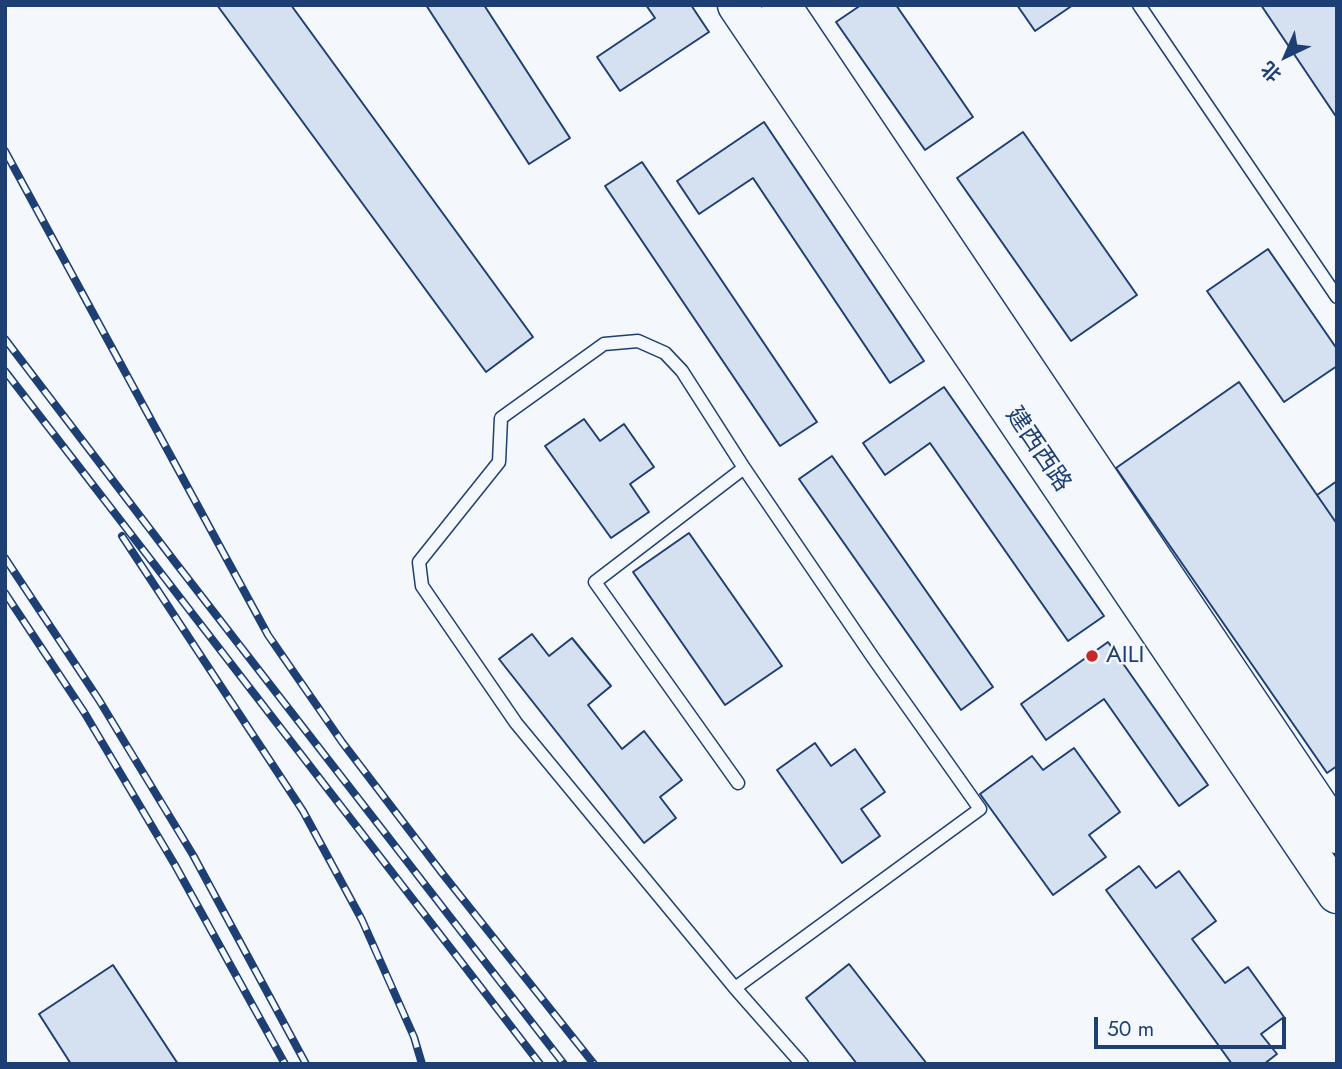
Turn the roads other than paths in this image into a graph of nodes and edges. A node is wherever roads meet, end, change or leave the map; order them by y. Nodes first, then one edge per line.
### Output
1 (737, 5) edge
2 (781, 5) edge
3 (1139, 5) edge
4 (1337, 297) edge
5 (744, 468) junction
6 (738, 783) dead end
7 (1337, 834) edge
8 (1337, 894) edge
9 (736, 988) junction
10 (802, 1064) edge

1 - 8 highway, 建西西路
2 - 7 highway, 建西西路
3 - 4 lane
5 - 6 lane
5 - 9 lane
5 - 9 lane
9 - 10 lane

